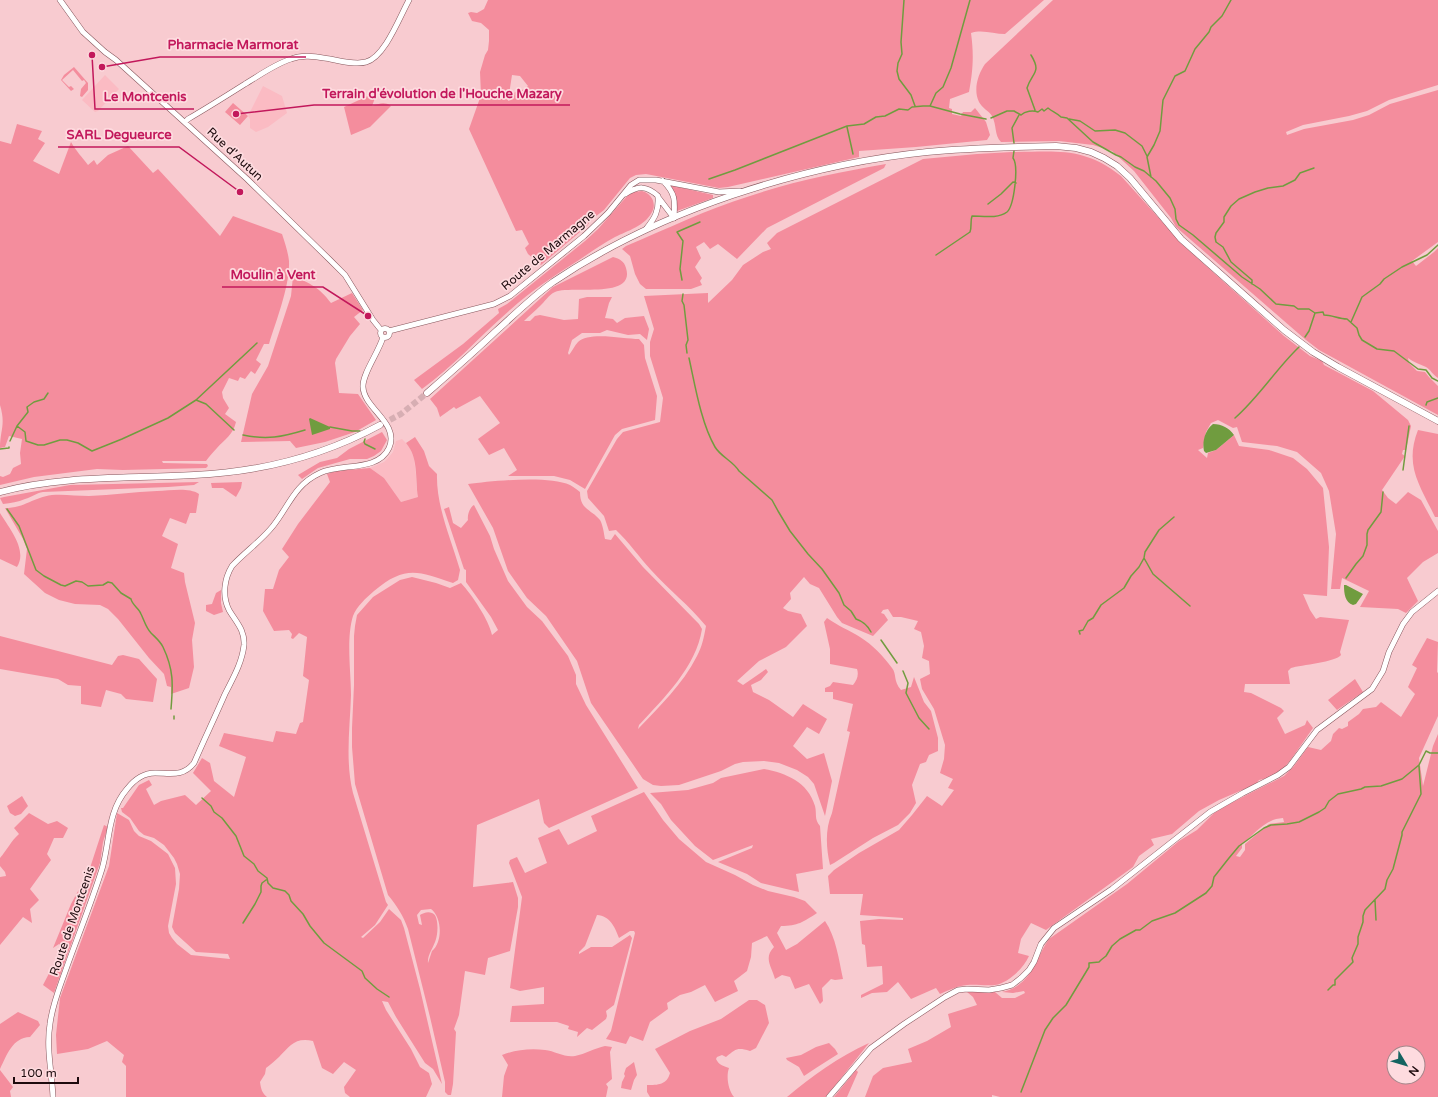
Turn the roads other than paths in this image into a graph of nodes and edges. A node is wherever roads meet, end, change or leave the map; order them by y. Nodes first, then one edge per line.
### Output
1 (409, 0) edge
2 (62, 2) edge
3 (185, 122) junction
4 (662, 181) junction
5 (747, 191) junction
6 (658, 196) junction
7 (620, 198) junction
8 (674, 218) junction
9 (646, 229) junction
10 (381, 330) junction
11 (389, 331) junction
12 (383, 337) junction
13 (427, 393) tunnel mouth
14 (1438, 421) edge
15 (380, 425) tunnel mouth
16 (0, 492) edge
17 (1438, 591) edge
18 (53, 1097) edge
19 (829, 1097) edge

1 - 3 main road
2 - 3 main road, Rue d'Autun
3 - 10 main road, Rue d'Autun
4 - 5 main road, Route de Marmagne
4 - 7 main road, Route de Marmagne
4 - 8 main road
5 - 8 main road
5 - 14 main road
6 - 7 main road, Route de Marmagne
6 - 8 main road
6 - 9 main road
7 - 11 main road, Route de Marmagne
8 - 9 main road
9 - 13 main road
10 - 11 main road
10 - 12 main road
11 - 12 main road
12 - 18 main road, Route de Montcenis
15 - 16 main road
17 - 19 main road

